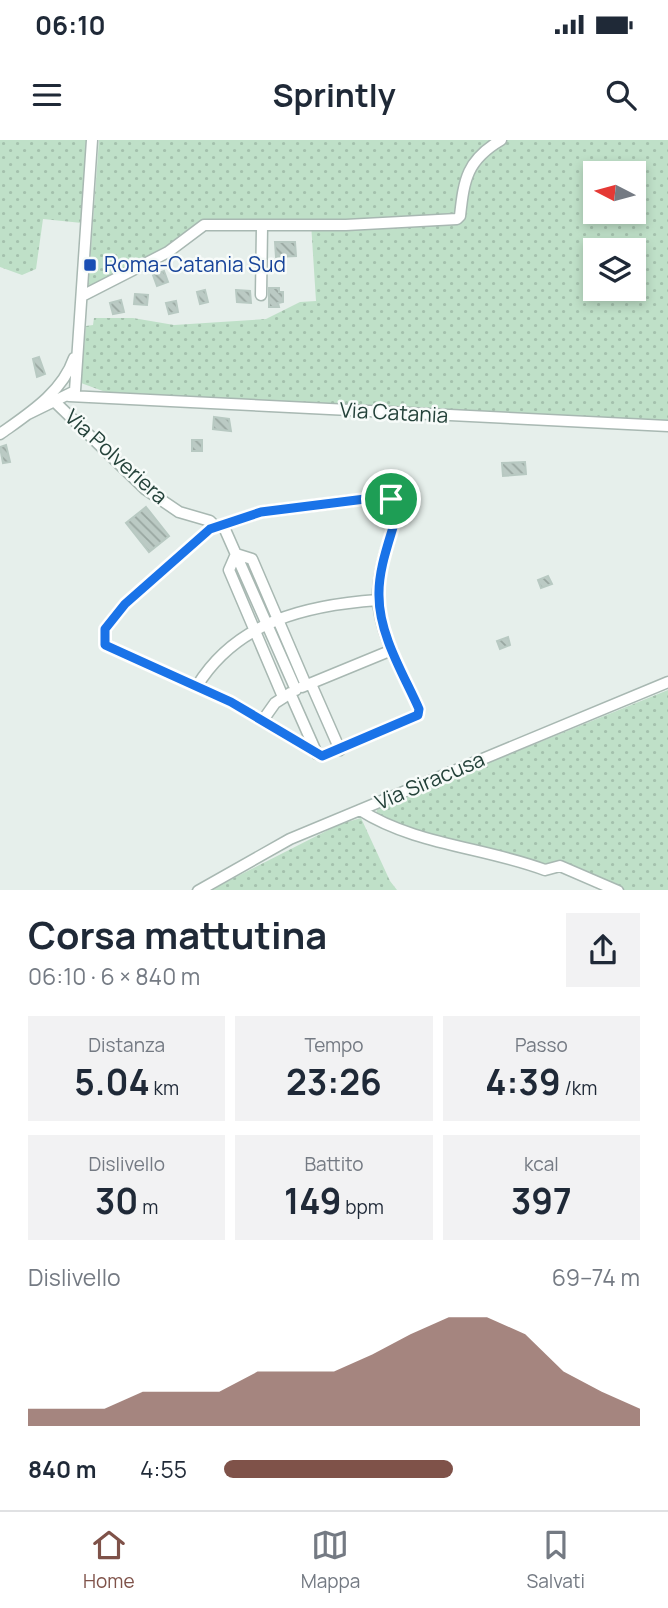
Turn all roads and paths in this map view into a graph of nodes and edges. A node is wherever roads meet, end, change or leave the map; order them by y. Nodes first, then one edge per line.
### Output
1 (92, 140) edge
2 (501, 140) edge
3 (262, 227) junction
4 (261, 295) dead end
5 (82, 296) junction
6 (69, 387) junction
7 (55, 402) junction
8 (28, 414) junction
9 (668, 426) edge
10 (0, 434) edge
11 (220, 526) junction
12 (236, 554) junction
13 (379, 600) junction
14 (278, 618) junction
15 (266, 624) junction
16 (256, 630) junction
17 (392, 650) junction
18 (668, 682) edge
19 (309, 685) junction
20 (197, 686) junction
21 (290, 693) junction
22 (263, 720) junction
23 (340, 750) junction
24 (317, 755) junction
25 (359, 810) junction
26 (200, 890) edge
27 (616, 890) edge

1 - 5 street
2 - 3 street
3 - 4 street
3 - 5 street
5 - 6 street
6 - 7 street
6 - 8 street
6 - 9 street, Via Catania
7 - 8 street
7 - 11 street, Via Polveriera
8 - 10 street
11 - 12 street
11 - 13 street
11 - 20 street
12 - 14 street
12 - 15 street
12 - 16 street
13 - 14 street
13 - 17 street
14 - 15 street
14 - 19 street
15 - 16 street
15 - 21 street
16 - 20 street
16 - 21 street
17 - 19 street
17 - 23 street
18 - 25 street, Via Siracusa
19 - 21 street
19 - 23 street
20 - 22 street
21 - 22 street
21 - 24 street
22 - 24 street
23 - 24 street
25 - 26 street, Via Siracusa
25 - 27 street

